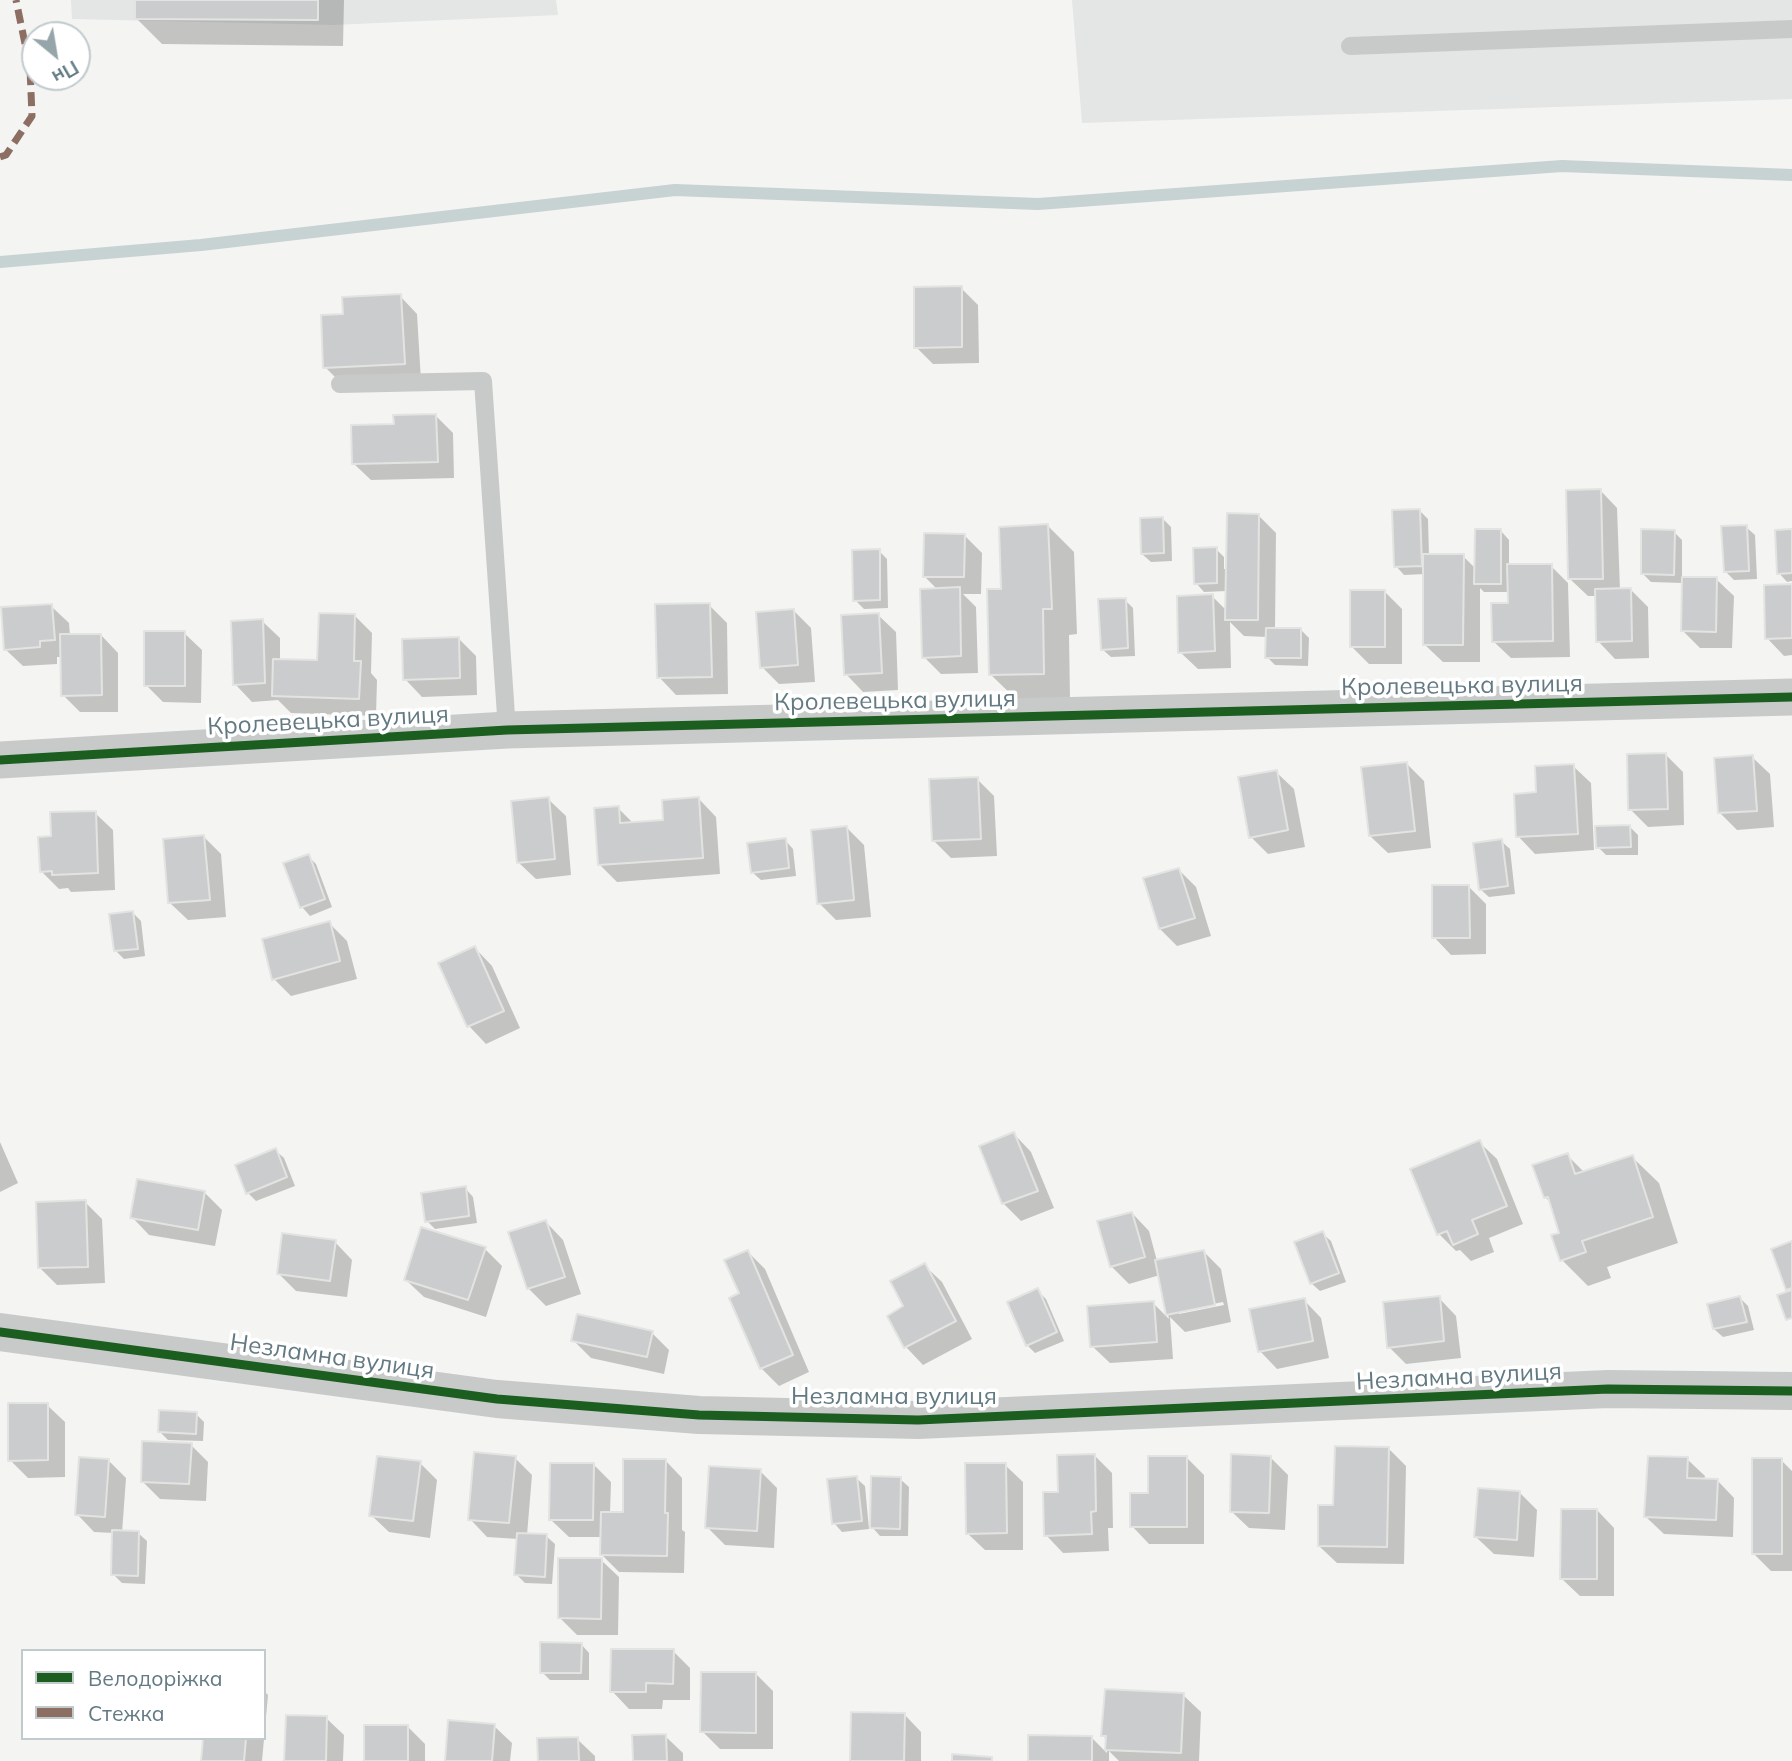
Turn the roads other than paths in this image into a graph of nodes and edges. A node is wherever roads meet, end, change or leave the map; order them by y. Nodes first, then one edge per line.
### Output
1 (1792, 29) edge
2 (1350, 46) dead end
3 (340, 384) dead end
4 (1792, 697) edge
5 (508, 730) junction
6 (0, 760) edge
7 (0, 1332) edge
8 (1792, 1391) edge

1 - 2 lane
3 - 5 lane
4 - 5 street, Кролевецька вулиця
5 - 6 street, Кролевецька вулиця
7 - 8 street, Незламна вулиця

